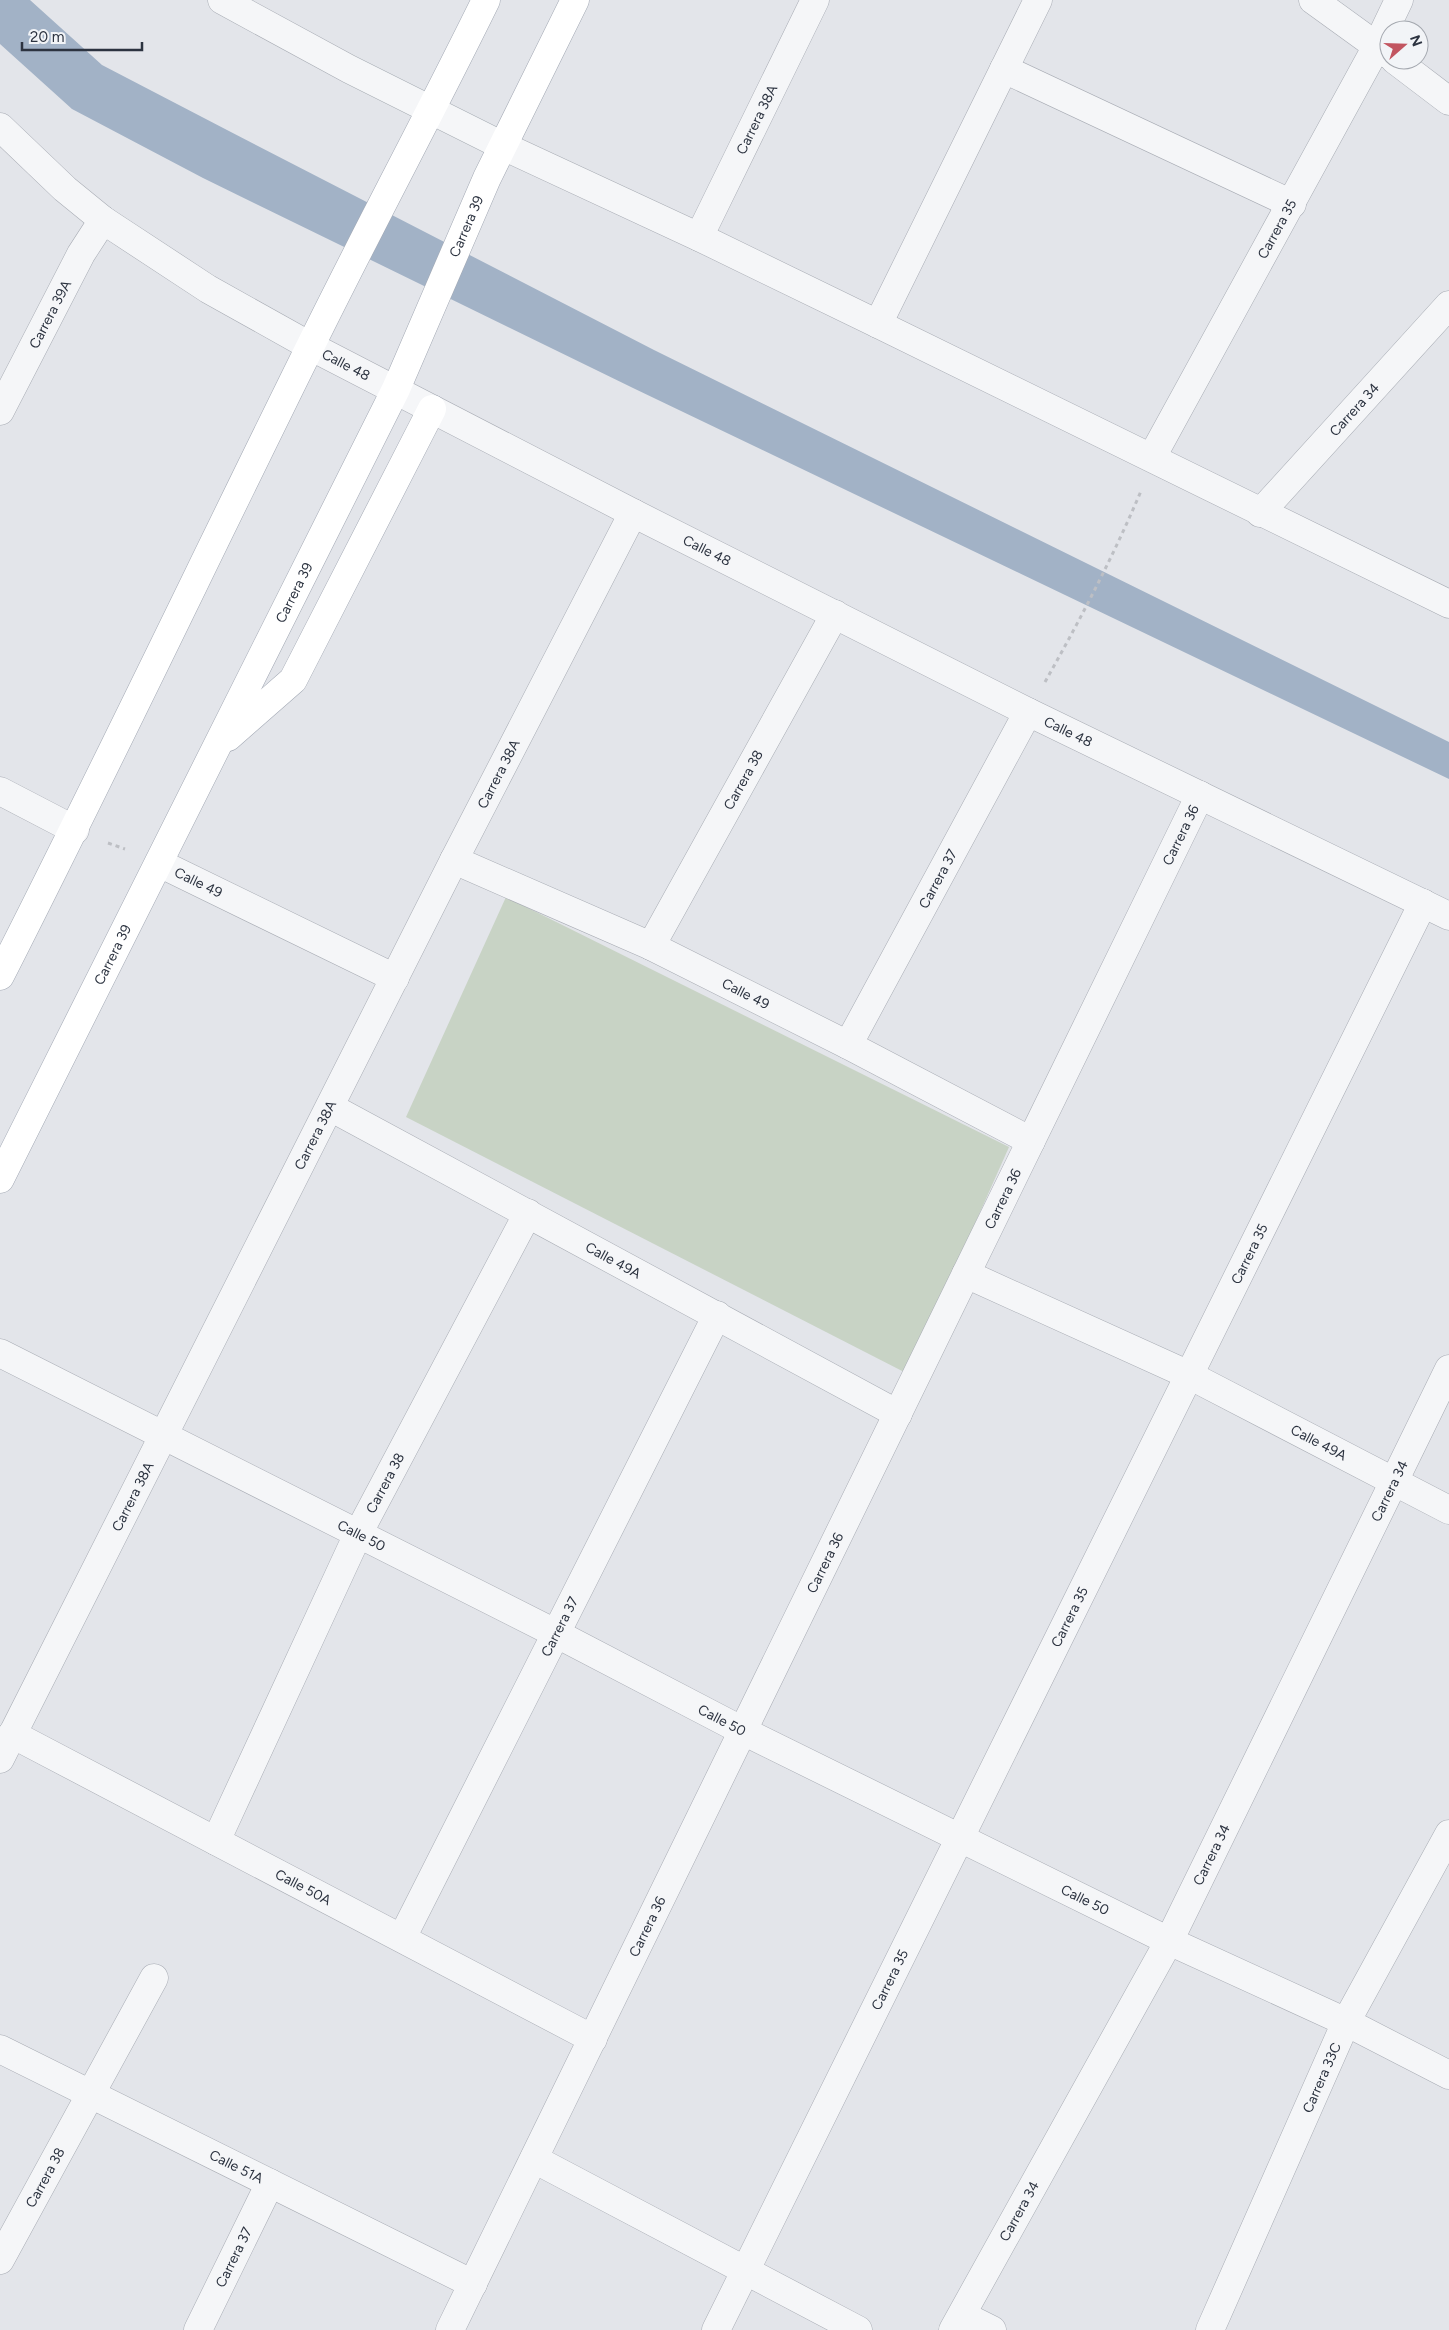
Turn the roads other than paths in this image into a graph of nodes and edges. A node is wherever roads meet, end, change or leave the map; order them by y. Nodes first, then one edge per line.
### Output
1 (222, 0) edge
2 (486, 0) edge
3 (575, 0) edge
4 (815, 0) edge
5 (1038, 0) edge
6 (1313, 0) edge
7 (1398, 0) edge
8 (1394, 20) edge
9 (1379, 48) edge
10 (1379, 67) edge
11 (1004, 70) junction
12 (1408, 70) edge
13 (1449, 101) edge
14 (432, 110) junction
15 (0, 127) edge
16 (503, 146) junction
17 (1292, 204) junction
18 (104, 220) junction
19 (699, 238) junction
20 (1444, 319) edge
21 (878, 324) junction
22 (316, 336) junction
23 (396, 389) junction
24 (432, 409) junction
25 (0, 411) edge
26 (1152, 458) junction
27 (633, 513) junction
28 (1260, 513) junction
29 (1449, 604) edge
30 (835, 614) junction
31 (1028, 712) junction
32 (217, 746) junction
33 (0, 790) edge
34 (1200, 795) junction
35 (75, 830) junction
36 (454, 860) junction
37 (159, 862) junction
38 (1422, 903) junction
39 (1449, 916) edge
40 (651, 946) junction
41 (0, 976) edge
42 (395, 978) junction
43 (848, 1045) junction
44 (330, 1107) junction
45 (1031, 1141) junction
46 (0, 1179) edge
47 (528, 1213) junction
48 (966, 1274) junction
49 (717, 1315) junction
50 (0, 1353) edge
51 (1449, 1369) edge
52 (1189, 1375) junction
53 (898, 1414) junction
54 (163, 1436) junction
55 (1394, 1482) junction
56 (1449, 1510) edge
57 (358, 1534) junction
58 (557, 1634) junction
59 (743, 1731) junction
60 (12, 1734) junction
61 (0, 1759) edge
62 (1449, 1834) edge
63 (960, 1837) junction
64 (216, 1841) junction
65 (402, 1938) junction
66 (1169, 1941) junction
67 (154, 1978) dead end
68 (1346, 2022) junction
69 (593, 2039) junction
70 (0, 2049) edge
71 (1449, 2075) edge
72 (89, 2094) junction
73 (534, 2159) junction
74 (270, 2183) junction
75 (0, 2260) edge
76 (745, 2271) junction
77 (474, 2284) junction
78 (957, 2322) edge
79 (198, 2330) edge
80 (450, 2330) edge
81 (716, 2330) edge
82 (858, 2330) edge
83 (992, 2330) edge
84 (1210, 2330) edge

1 - 14 street
2 - 14 main road
3 - 16 main road, Carrera 39
4 - 19 street, Carrera 38A
5 - 11 street
6 - 9 street
7 - 8 street, Carrera 35
10 - 17 street, Carrera 35
11 - 17 street
11 - 21 street
12 - 13 street
14 - 16 street
14 - 22 main road
15 - 18 street, Calle 48
16 - 19 street
16 - 23 main road, Carrera 39
17 - 26 street, Carrera 35
18 - 22 street, Calle 48
18 - 25 street, Carrera 39A
19 - 21 street
20 - 28 street, Carrera 34
21 - 26 street
22 - 23 street, Calle 48
22 - 35 main road
23 - 24 street, Calle 48
23 - 32 main road, Carrera 39
24 - 27 street, Calle 48
24 - 32 main road
26 - 28 street
27 - 30 street, Calle 48
27 - 36 street, Carrera 38A
28 - 29 street
30 - 31 street, Calle 48
30 - 40 street, Carrera 38
31 - 34 street, Calle 48
31 - 43 street, Carrera 37
32 - 37 main road, Carrera 39
33 - 35 street
34 - 38 street, Calle 48
34 - 45 street, Carrera 36
35 - 41 main road
36 - 40 street, Calle 49
36 - 42 street, Carrera 38A
37 - 42 street, Calle 49
37 - 46 main road, Carrera 39
38 - 39 street, Calle 48
38 - 52 street, Carrera 35
40 - 43 street, Calle 49
42 - 44 street, Carrera 38A
43 - 45 street, Calle 49
44 - 47 street, Calle 49A
44 - 54 street, Carrera 38A
45 - 48 street, Carrera 36
47 - 49 street, Calle 49A
47 - 57 street, Carrera 38
48 - 52 street, Calle 49A
48 - 53 street, Carrera 36
49 - 53 street, Calle 49A
49 - 58 street, Carrera 37
50 - 54 street, Calle 50
51 - 55 street, Carrera 34
52 - 55 street, Calle 49A
52 - 63 street, Carrera 35
53 - 59 street, Carrera 36
54 - 57 street, Calle 50
54 - 60 street, Carrera 38A
55 - 56 street, Calle 49A
55 - 66 street, Carrera 34
57 - 58 street, Calle 50
57 - 64 street, Carrera 38
58 - 59 street, Calle 50
58 - 65 street, Carrera 37
59 - 63 street, Calle 50
59 - 69 street, Carrera 36
60 - 61 street, Carrera 38A
60 - 64 street, Calle 50A
62 - 68 street, Carrera 33C
63 - 66 street, Calle 50
63 - 76 street, Carrera 35
64 - 65 street, Calle 50A
65 - 69 street, Calle 50A
66 - 68 street, Calle 50
66 - 78 street, Carrera 34
67 - 72 street, Carrera 38
68 - 71 street, Calle 50
68 - 84 street, Carrera 33C
69 - 73 street, Carrera 36
70 - 72 street, Calle 51A
72 - 74 street, Calle 51A
72 - 75 street, Carrera 38
73 - 76 street
73 - 77 street, Carrera 36
74 - 77 street, Calle 51A
74 - 79 street, Carrera 37
76 - 81 street, Carrera 35
76 - 82 street
77 - 80 street, Carrera 36
78 - 83 street

